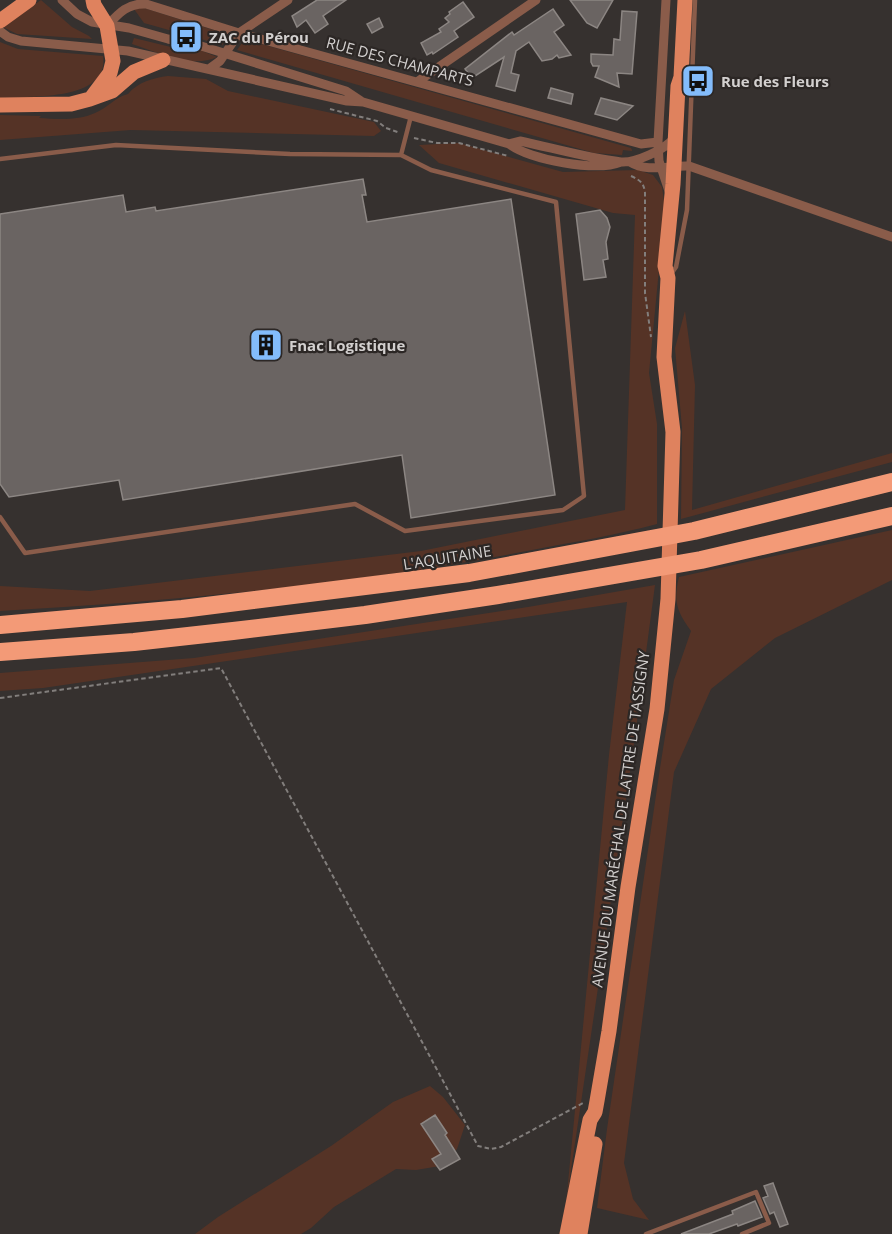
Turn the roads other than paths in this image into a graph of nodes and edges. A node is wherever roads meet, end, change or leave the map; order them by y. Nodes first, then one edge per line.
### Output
1 (29, 0) edge
2 (62, 0) edge
3 (93, 0) edge
4 (288, 0) edge
5 (536, 0) edge
6 (666, 0) edge
7 (685, 0) edge
8 (695, 0) edge
9 (0, 21) edge
10 (107, 26) junction
11 (0, 31) edge
12 (239, 33) junction
13 (112, 49) junction
14 (226, 54) junction
15 (163, 60) junction
16 (209, 69) junction
17 (681, 77) junction
18 (417, 82) junction
19 (90, 99) junction
20 (363, 102) junction
21 (0, 105) edge
22 (411, 116) junction
23 (675, 136) junction
24 (658, 142) junction
25 (658, 152) junction
26 (401, 155) junction
27 (0, 159) edge
28 (625, 162) junction
29 (676, 167) junction
30 (892, 237) edge
31 (668, 278) junction
32 (892, 482) edge
33 (892, 516) edge
34 (0, 517) edge
35 (0, 625) edge
36 (0, 652) edge
37 (596, 1106) junction
38 (567, 1234) edge
39 (580, 1234) edge
40 (646, 1234) edge
41 (742, 1234) edge

1 - 9 main road
2 - 10 street
3 - 10 main road
4 - 12 street
5 - 18 street
6 - 24 street, AVENUE DU MARÉCHAL DE LATTRE DE TASSIGNY
7 - 17 main road, AVENUE DU MARÉCHAL DE LATTRE DE TASSIGNY
8 - 29 lane
10 - 12 street, RUE DES CHAMPARTS
10 - 13 main road
10 - 14 street
11 - 13 street
12 - 14 street
12 - 18 street, RUE DES CHAMPARTS
13 - 15 street
13 - 19 main road
14 - 16 street
14 - 20 street
15 - 16 street
15 - 19 main road
16 - 20 street
17 - 23 main road, AVENUE DU MARÉCHAL DE LATTRE DE TASSIGNY
17 - 29 main road, AVENUE DU MARÉCHAL DE LATTRE DE TASSIGNY
18 - 24 street, RUE DES CHAMPARTS
19 - 21 main road
20 - 22 street
22 - 26 lane
22 - 28 street
23 - 25 street
23 - 29 main road, AVENUE DU MARÉCHAL DE LATTRE DE TASSIGNY
24 - 25 street, AVENUE DU MARÉCHAL DE LATTRE DE TASSIGNY
25 - 28 street
25 - 29 street, AVENUE DU MARÉCHAL DE LATTRE DE TASSIGNY
26 - 27 lane
26 - 34 lane
28 - 29 street
29 - 30 street
29 - 31 main road, AVENUE DU MARÉCHAL DE LATTRE DE TASSIGNY
29 - 31 main road, AVENUE DU MARÉCHAL DE LATTRE DE TASSIGNY
31 - 37 main road, AVENUE DU MARÉCHAL DE LATTRE DE TASSIGNY
32 - 35 highway, L'AQUITAINE
33 - 36 highway
37 - 38 main road, AVENUE DU MARÉCHAL DE LATTRE DE TASSIGNY
37 - 39 main road, AVENUE DU MARÉCHAL DE LATTRE DE TASSIGNY
40 - 41 lane

